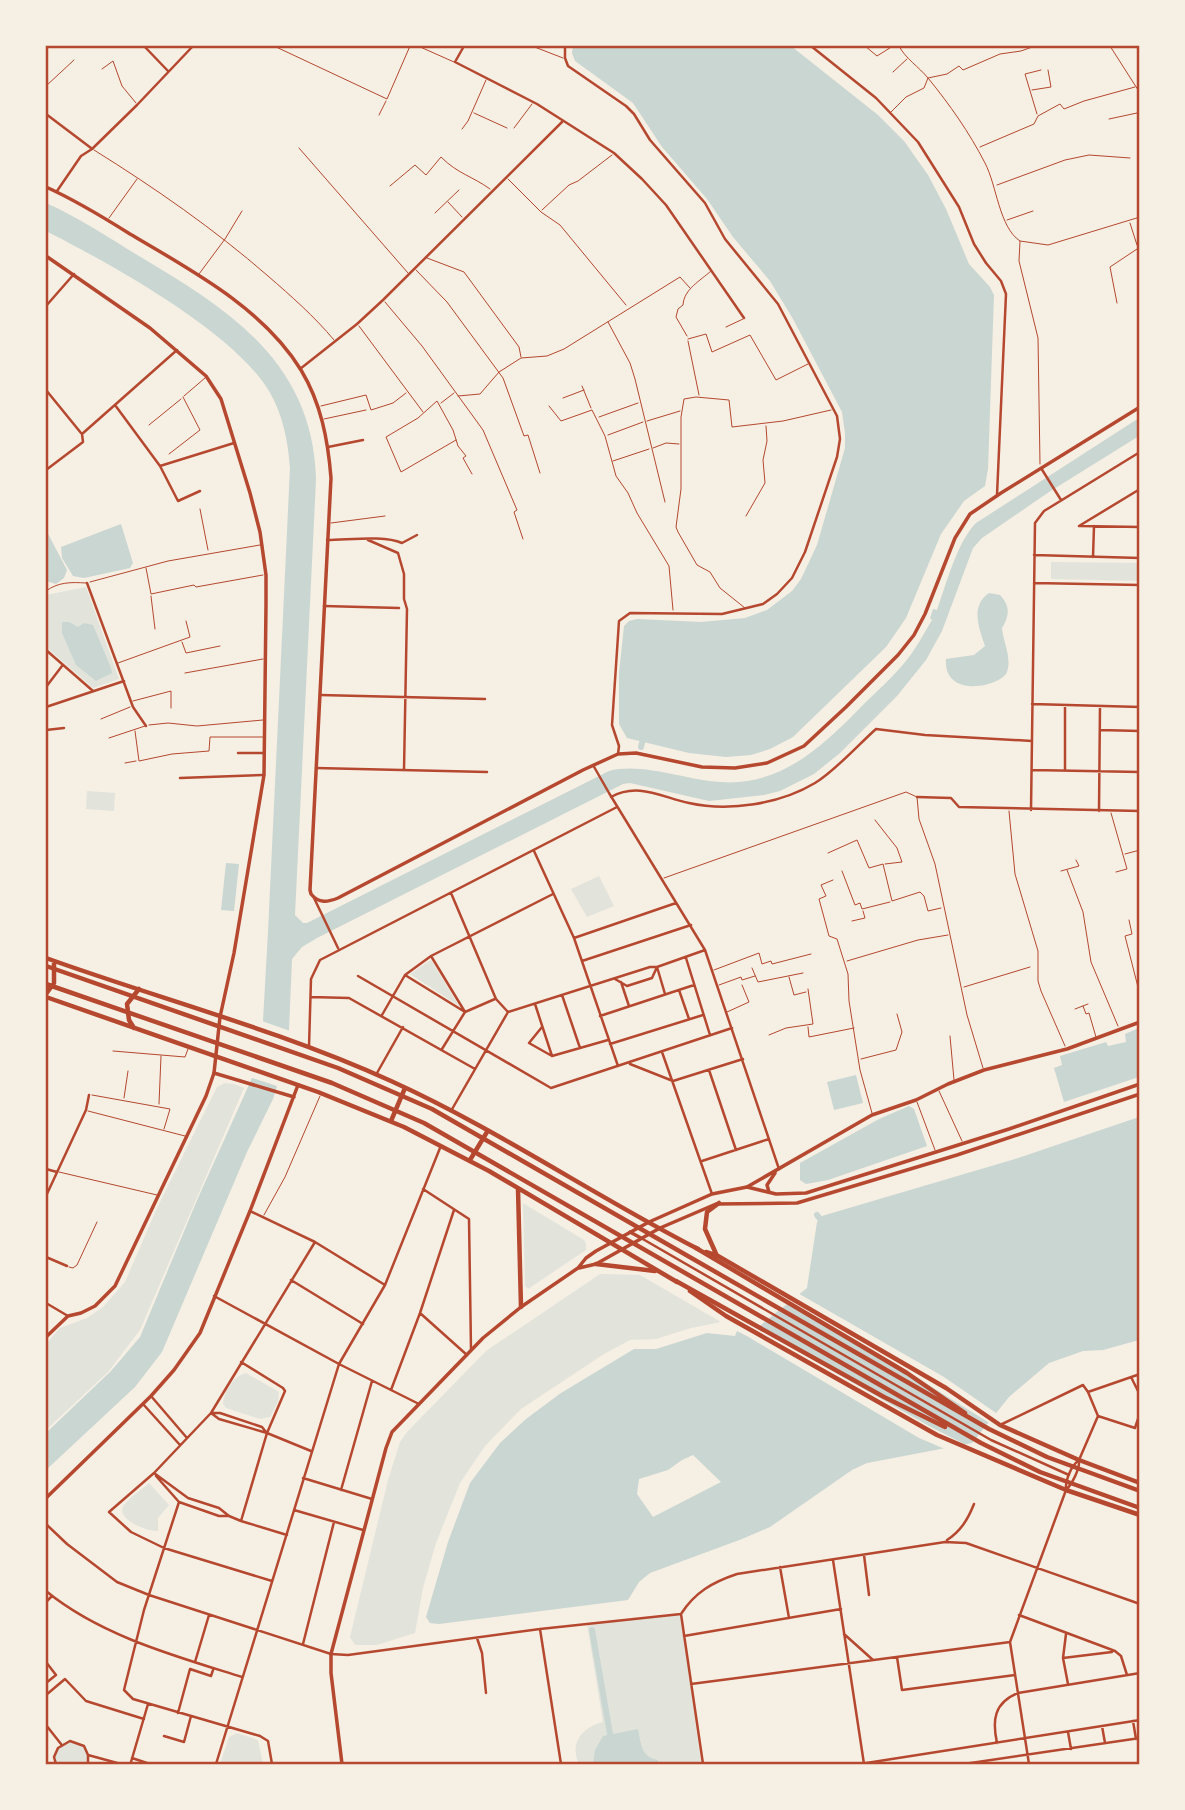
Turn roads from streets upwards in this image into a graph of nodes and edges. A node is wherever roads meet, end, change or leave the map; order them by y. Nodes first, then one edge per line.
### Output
1 (144, 46) edge
2 (192, 46) edge
3 (464, 46) edge
4 (565, 46) edge
5 (811, 46) edge
6 (169, 72) junction
7 (46, 114) edge
8 (562, 122) junction
9 (92, 149) junction
10 (46, 187) edge
11 (57, 192) junction
12 (46, 256) edge
13 (74, 274) junction
14 (46, 306) edge
15 (746, 317) road end
16 (177, 349) junction
17 (300, 369) junction
18 (46, 390) edge
19 (115, 405) junction
20 (1139, 407) edge
21 (82, 434) junction
22 (363, 440) dead end
23 (235, 443) junction
24 (328, 447) junction
25 (1139, 453) edge
26 (160, 466) junction
27 (1041, 468) junction
28 (46, 470) edge
29 (1139, 489) edge
30 (200, 491) dead end
31 (997, 495) junction
32 (1061, 500) junction
33 (1094, 526) junction
34 (1139, 527) edge
35 (417, 534) dead end
36 (327, 540) junction
37 (368, 540) junction
38 (1034, 555) junction
39 (1093, 557) junction
40 (1139, 558) edge
41 (87, 583) road end
42 (1034, 583) junction
43 (1139, 585) edge
44 (324, 606) junction
45 (399, 608) dead end
46 (46, 650) edge
47 (62, 666) junction
48 (124, 681) junction
49 (46, 687) edge
50 (93, 692) junction
51 (319, 695) junction
52 (405, 697) junction
53 (485, 699) dead end
54 (1032, 704) junction
55 (1065, 705) junction
56 (1100, 706) junction
57 (46, 707) edge
58 (1139, 707) edge
59 (146, 726) road end
60 (64, 728) dead end
61 (46, 730) edge
62 (1100, 730) junction
63 (1139, 731) edge
64 (1032, 741) junction
65 (238, 753) dead end
66 (264, 753) junction
67 (618, 754) junction
68 (595, 767) junction
69 (316, 768) junction
70 (404, 770) junction
71 (1032, 770) junction
72 (1065, 770) junction
73 (1099, 771) junction
74 (487, 772) dead end
75 (1139, 772) edge
76 (264, 775) junction
77 (180, 778) dead end
78 (610, 795) junction
79 (917, 797) road end
80 (617, 807) junction
81 (1031, 810) junction
82 (1099, 811) junction
83 (1139, 811) edge
84 (534, 851) junction
85 (451, 893) junction
86 (553, 894) junction
87 (314, 898) junction
88 (677, 903) junction
89 (691, 925) junction
90 (469, 937) junction
91 (574, 938) junction
92 (339, 949) junction
93 (705, 950) junction
94 (431, 956) junction
95 (685, 957) junction
96 (46, 958) edge
97 (54, 961) junction
98 (582, 961) junction
99 (46, 966) edge
100 (657, 967) junction
101 (405, 975) junction
102 (358, 976) dead end
103 (615, 979) junction
104 (621, 982) junction
105 (46, 984) edge
106 (694, 985) junction
107 (590, 987) junction
108 (139, 989) junction
109 (679, 990) junction
110 (562, 995) junction
111 (665, 995) junction
112 (46, 996) edge
113 (393, 997) junction
114 (310, 998) junction
115 (496, 999) junction
116 (535, 1004) junction
117 (629, 1006) junction
118 (465, 1012) junction
119 (508, 1012) junction
120 (704, 1014) junction
121 (382, 1015) junction
122 (600, 1016) junction
123 (220, 1017) junction
124 (689, 1019) junction
125 (1139, 1022) edge
126 (403, 1027) junction
127 (542, 1027) junction
128 (134, 1028) junction
129 (732, 1028) junction
130 (454, 1031) junction
131 (710, 1035) junction
132 (609, 1042) junction
133 (309, 1047) junction
134 (580, 1048) junction
135 (442, 1049) junction
136 (485, 1049) junction
137 (662, 1052) junction
138 (216, 1056) junction
139 (552, 1056) junction
140 (743, 1059) junction
141 (628, 1063) junction
142 (618, 1066) junction
143 (475, 1069) junction
144 (709, 1070) junction
145 (214, 1073) junction
146 (376, 1075) junction
147 (673, 1082) junction
148 (1139, 1084) edge
149 (298, 1086) junction
150 (405, 1088) junction
151 (1139, 1094) edge
152 (89, 1095) road end
153 (294, 1097) junction
154 (451, 1111) junction
155 (391, 1121) junction
156 (487, 1132) junction
157 (769, 1139) junction
158 (441, 1145) junction
159 (954, 1146) junction
160 (736, 1150) junction
161 (957, 1155) junction
162 (470, 1160) junction
163 (701, 1161) junction
164 (46, 1169) edge
165 (779, 1169) junction
166 (57, 1172) junction
167 (747, 1187) junction
168 (423, 1189) junction
169 (518, 1189) junction
170 (769, 1192) junction
171 (712, 1194) junction
172 (46, 1196) edge
173 (719, 1203) junction
174 (454, 1210) junction
175 (250, 1212) junction
176 (649, 1222) junction
177 (660, 1227) junction
178 (630, 1233) junction
179 (641, 1238) junction
180 (314, 1242) junction
181 (610, 1243) junction
182 (696, 1248) junction
183 (621, 1250) junction
184 (718, 1256) junction
185 (46, 1257) edge
186 (596, 1264) junction
187 (67, 1266) road end
188 (579, 1268) junction
189 (657, 1271) junction
190 (292, 1280) junction
191 (676, 1281) junction
192 (385, 1285) junction
193 (214, 1296) junction
194 (46, 1303) edge
195 (521, 1307) junction
196 (420, 1313) junction
197 (68, 1316) junction
198 (265, 1324) junction
199 (363, 1324) junction
200 (46, 1337) edge
201 (469, 1353) junction
202 (241, 1362) junction
203 (339, 1364) junction
204 (1139, 1374) edge
205 (1131, 1377) junction
206 (372, 1381) junction
207 (391, 1390) junction
208 (1088, 1392) junction
209 (150, 1395) junction
210 (1139, 1395) edge
211 (142, 1404) junction
212 (419, 1404) junction
213 (211, 1413) junction
214 (1139, 1413) edge
215 (1098, 1416) junction
216 (998, 1424) junction
217 (989, 1429) junction
218 (1137, 1429) edge
219 (267, 1433) junction
220 (187, 1438) junction
221 (981, 1443) junction
222 (180, 1445) junction
223 (311, 1451) junction
224 (1079, 1460) junction
225 (154, 1473) junction
226 (1069, 1475) junction
227 (303, 1478) junction
228 (1139, 1483) edge
229 (341, 1490) junction
230 (1066, 1490) junction
231 (1139, 1491) edge
232 (46, 1498) edge
233 (372, 1499) junction
234 (179, 1503) junction
235 (974, 1504) dead end
236 (1139, 1508) edge
237 (294, 1510) junction
238 (1139, 1515) edge
239 (229, 1516) junction
240 (241, 1521) junction
241 (334, 1522) junction
242 (46, 1524) edge
243 (363, 1530) junction
244 (287, 1535) junction
245 (945, 1542) junction
246 (164, 1548) junction
247 (864, 1555) junction
248 (833, 1559) junction
249 (780, 1567) junction
250 (1037, 1568) junction
251 (272, 1581) junction
252 (46, 1591) edge
253 (149, 1595) junction
254 (869, 1595) dead end
255 (52, 1596) junction
256 (46, 1602) edge
257 (1139, 1604) edge
258 (841, 1609) junction
259 (209, 1614) junction
260 (681, 1614) junction
261 (1019, 1615) junction
262 (789, 1618) junction
263 (540, 1629) junction
264 (257, 1630) junction
265 (844, 1633) junction
266 (1066, 1633) junction
267 (684, 1636) junction
268 (477, 1637) junction
269 (135, 1641) junction
270 (1010, 1642) junction
271 (303, 1645) junction
272 (1115, 1651) junction
273 (331, 1654) junction
274 (897, 1657) junction
275 (1063, 1658) junction
276 (873, 1660) junction
277 (46, 1662) edge
278 (194, 1662) junction
279 (849, 1663) junction
280 (214, 1668) junction
281 (1139, 1673) edge
282 (1015, 1675) junction
283 (1127, 1675) junction
284 (242, 1677) junction
285 (46, 1684) edge
286 (691, 1684) junction
287 (1068, 1684) junction
288 (486, 1693) dead end
289 (1018, 1693) junction
290 (46, 1695) edge
291 (148, 1704) junction
292 (178, 1713) junction
293 (191, 1716) junction
294 (144, 1719) junction
295 (1139, 1720) edge
296 (1133, 1721) junction
297 (46, 1725) edge
298 (1102, 1726) junction
299 (227, 1727) junction
300 (1068, 1732) junction
301 (163, 1736) dead end
302 (1024, 1739) junction
303 (1138, 1739) edge
304 (997, 1743) junction
305 (1105, 1743) junction
306 (61, 1744) junction
307 (1071, 1749) junction
308 (89, 1755) junction
309 (1027, 1755) junction
310 (862, 1764) edge
311 (56, 1765) edge
312 (88, 1765) edge
313 (121, 1765) edge
314 (150, 1765) edge
315 (216, 1765) edge
316 (272, 1765) edge
317 (342, 1765) edge
318 (561, 1765) edge
319 (704, 1765) edge
320 (964, 1765) edge
321 (1029, 1765) edge

1 - 6 street
2 - 6 street
3 - 8 street
4 - 67 street
5 - 31 street
6 - 9 street
7 - 9 street
8 - 15 street
8 - 17 street
9 - 11 street
10 - 11 main road
11 - 17 main road
12 - 13 main road
13 - 14 street
13 - 16 main road
16 - 19 street
16 - 23 main road
17 - 24 main road
18 - 21 street
19 - 21 street
19 - 26 street
20 - 27 main road
21 - 28 street
22 - 24 street
23 - 26 street
23 - 66 main road
24 - 36 main road
25 - 32 street
26 - 30 street
27 - 31 main road
27 - 32 street
29 - 33 street
31 - 67 main road
32 - 38 street
33 - 34 street
33 - 39 street
35 - 37 street
36 - 37 street
36 - 44 main road
37 - 52 street
38 - 39 street
38 - 42 street
39 - 40 street
41 - 48 street
42 - 43 street
42 - 54 street
44 - 45 street
44 - 51 main road
46 - 47 street
47 - 49 street
47 - 50 street
48 - 50 street
48 - 59 street
50 - 57 street
51 - 52 street
51 - 69 main road
52 - 53 street
52 - 70 street
54 - 55 street
54 - 64 street
55 - 56 street
55 - 72 street
56 - 58 street
56 - 62 street
60 - 61 street
62 - 63 street
62 - 73 street
64 - 71 street
64 - 78 street
65 - 66 street
66 - 76 main road
67 - 68 main road
68 - 78 street
68 - 87 main road
69 - 70 street
69 - 87 main road
70 - 74 street
71 - 72 street
71 - 81 street
72 - 73 street
73 - 75 street
73 - 82 street
76 - 77 street
76 - 123 main road
78 - 80 street
79 - 81 street
80 - 84 street
80 - 88 street
81 - 82 street
82 - 83 street
84 - 85 street
84 - 86 street
85 - 90 street
85 - 92 street
86 - 90 street
86 - 91 street
87 - 92 street
88 - 89 street
88 - 91 street
89 - 93 street
89 - 98 street
90 - 94 street
90 - 115 street
91 - 98 street
92 - 114 street
93 - 95 street
93 - 129 street
94 - 101 street
94 - 118 street
95 - 100 street
95 - 106 street
96 - 97 main road
97 - 108 main road
97 - 112 main road
98 - 107 street
99 - 217 main road
100 - 103 street
100 - 104 street
100 - 111 street
101 - 113 street
101 - 118 street
102 - 113 street
103 - 104 street
103 - 107 street
104 - 117 street
105 - 221 main road
106 - 109 street
106 - 120 street
107 - 110 street
107 - 122 street
108 - 123 main road
108 - 128 main road
109 - 111 street
109 - 124 street
110 - 116 street
110 - 134 street
111 - 117 street
112 - 128 main road
113 - 121 street
113 - 130 street
114 - 121 street
114 - 133 street
115 - 118 street
115 - 119 street
116 - 119 street
116 - 127 street
117 - 122 street
118 - 130 street
119 - 136 street
120 - 124 street
120 - 131 street
121 - 126 street
122 - 132 street
123 - 133 main road
123 - 138 main road
124 - 132 street
125 - 165 main road
126 - 135 street
126 - 146 street
127 - 139 street
127 - 139 street
128 - 138 main road
129 - 131 street
129 - 140 street
130 - 135 street
130 - 136 street
131 - 137 street
132 - 134 street
132 - 142 street
133 - 146 main road
134 - 139 street
135 - 143 street
136 - 142 street
136 - 143 street
137 - 141 street
137 - 147 street
138 - 145 main road
138 - 149 main road
140 - 144 street
140 - 157 street
141 - 142 street
141 - 147 street
143 - 154 street
144 - 147 street
144 - 160 street
145 - 153 main road
145 - 197 main road
146 - 150 main road
147 - 163 street
148 - 159 main road
149 - 153 main road
149 - 155 main road
150 - 154 main road
150 - 155 main road
151 - 161 main road
152 - 166 street
153 - 175 main road
154 - 156 main road
155 - 158 main road
156 - 162 main road
156 - 176 main road
157 - 160 street
157 - 165 street
158 - 162 main road
158 - 168 street
159 - 161 main road
159 - 170 main road
160 - 163 street
161 - 173 main road
162 - 169 main road
163 - 171 street
164 - 166 street
165 - 167 main road
165 - 170 main road
166 - 172 street
167 - 170 main road
167 - 171 main road
168 - 174 street
168 - 192 street
169 - 181 main road
169 - 195 main road
171 - 176 main road
173 - 177 main road
173 - 184 main road
174 - 196 street
174 - 201 street
175 - 180 street
175 - 193 main road
176 - 177 main road
176 - 178 main road
177 - 179 main road
177 - 182 main road
178 - 179 main road
178 - 181 main road
179 - 183 main road
179 - 226 street
180 - 190 street
180 - 192 street
181 - 183 main road
181 - 188 main road
182 - 184 main road
182 - 217 main road
183 - 186 main road
183 - 189 main road
184 - 216 main road
185 - 187 street
186 - 188 main road
186 - 189 main road
188 - 195 main road
189 - 191 main road
190 - 198 street
190 - 199 street
191 - 221 main road
191 - 230 main road
192 - 199 street
193 - 198 street
193 - 209 main road
194 - 197 street
195 - 201 main road
196 - 201 street
196 - 207 street
197 - 200 main road
198 - 202 street
198 - 203 street
199 - 203 street
201 - 212 main road
202 - 213 street
202 - 219 street
203 - 206 street
203 - 223 street
204 - 205 street
205 - 208 street
205 - 210 street
206 - 207 street
206 - 229 street
207 - 212 street
208 - 215 street
208 - 216 street
209 - 211 main road
209 - 220 street
211 - 222 street
211 - 232 main road
212 - 233 main road
213 - 219 street
213 - 220 street
214 - 218 street
215 - 218 street
215 - 224 street
216 - 224 main road
217 - 231 main road
219 - 223 street
219 - 240 street
220 - 222 street
221 - 236 main road
222 - 225 street
223 - 227 street
224 - 226 street
224 - 228 main road
224 - 230 street
225 - 234 street
225 - 239 street
225 - 246 street
226 - 230 street
227 - 229 street
227 - 237 street
229 - 233 street
230 - 238 main road
230 - 250 street
233 - 243 main road
234 - 239 street
234 - 246 street
235 - 245 street
237 - 241 street
237 - 244 street
239 - 240 street
240 - 244 street
241 - 243 street
241 - 271 street
242 - 253 street
243 - 273 main road
244 - 251 street
245 - 247 street
245 - 250 street
246 - 251 street
246 - 253 street
247 - 248 street
247 - 254 street
248 - 249 street
248 - 258 street
249 - 260 street
249 - 262 street
250 - 257 street
250 - 261 street
251 - 264 street
252 - 255 street
253 - 259 street
253 - 269 street
255 - 256 street
255 - 269 street
258 - 262 street
258 - 265 street
259 - 264 street
259 - 278 street
260 - 263 street
260 - 267 street
261 - 266 street
261 - 270 street
262 - 267 street
263 - 268 street
263 - 318 street
264 - 271 street
264 - 284 street
265 - 276 street
265 - 279 street
266 - 272 street
266 - 275 street
267 - 286 street
268 - 273 street
268 - 288 street
269 - 278 street
269 - 291 street
270 - 274 street
270 - 282 street
271 - 273 street
272 - 275 street
272 - 283 street
273 - 317 main road
274 - 276 street
274 - 282 street
275 - 287 street
276 - 279 street
277 - 285 street
278 - 280 street
279 - 286 street
279 - 310 street
280 - 284 street
280 - 292 street
281 - 283 street
282 - 289 street
283 - 287 street
284 - 299 street
286 - 319 street
287 - 289 street
289 - 302 street
289 - 304 street
290 - 294 street
291 - 292 street
291 - 294 street
292 - 293 street
293 - 299 street
293 - 301 street
294 - 314 street
295 - 296 street
296 - 298 street
296 - 303 street
297 - 306 street
298 - 300 street
298 - 305 street
299 - 315 street
299 - 316 street
300 - 302 street
300 - 307 street
302 - 304 street
302 - 309 street
303 - 305 street
304 - 310 street
305 - 307 street
306 - 308 street
306 - 311 street
307 - 309 street
308 - 312 street
308 - 313 street
309 - 320 street
309 - 321 street

